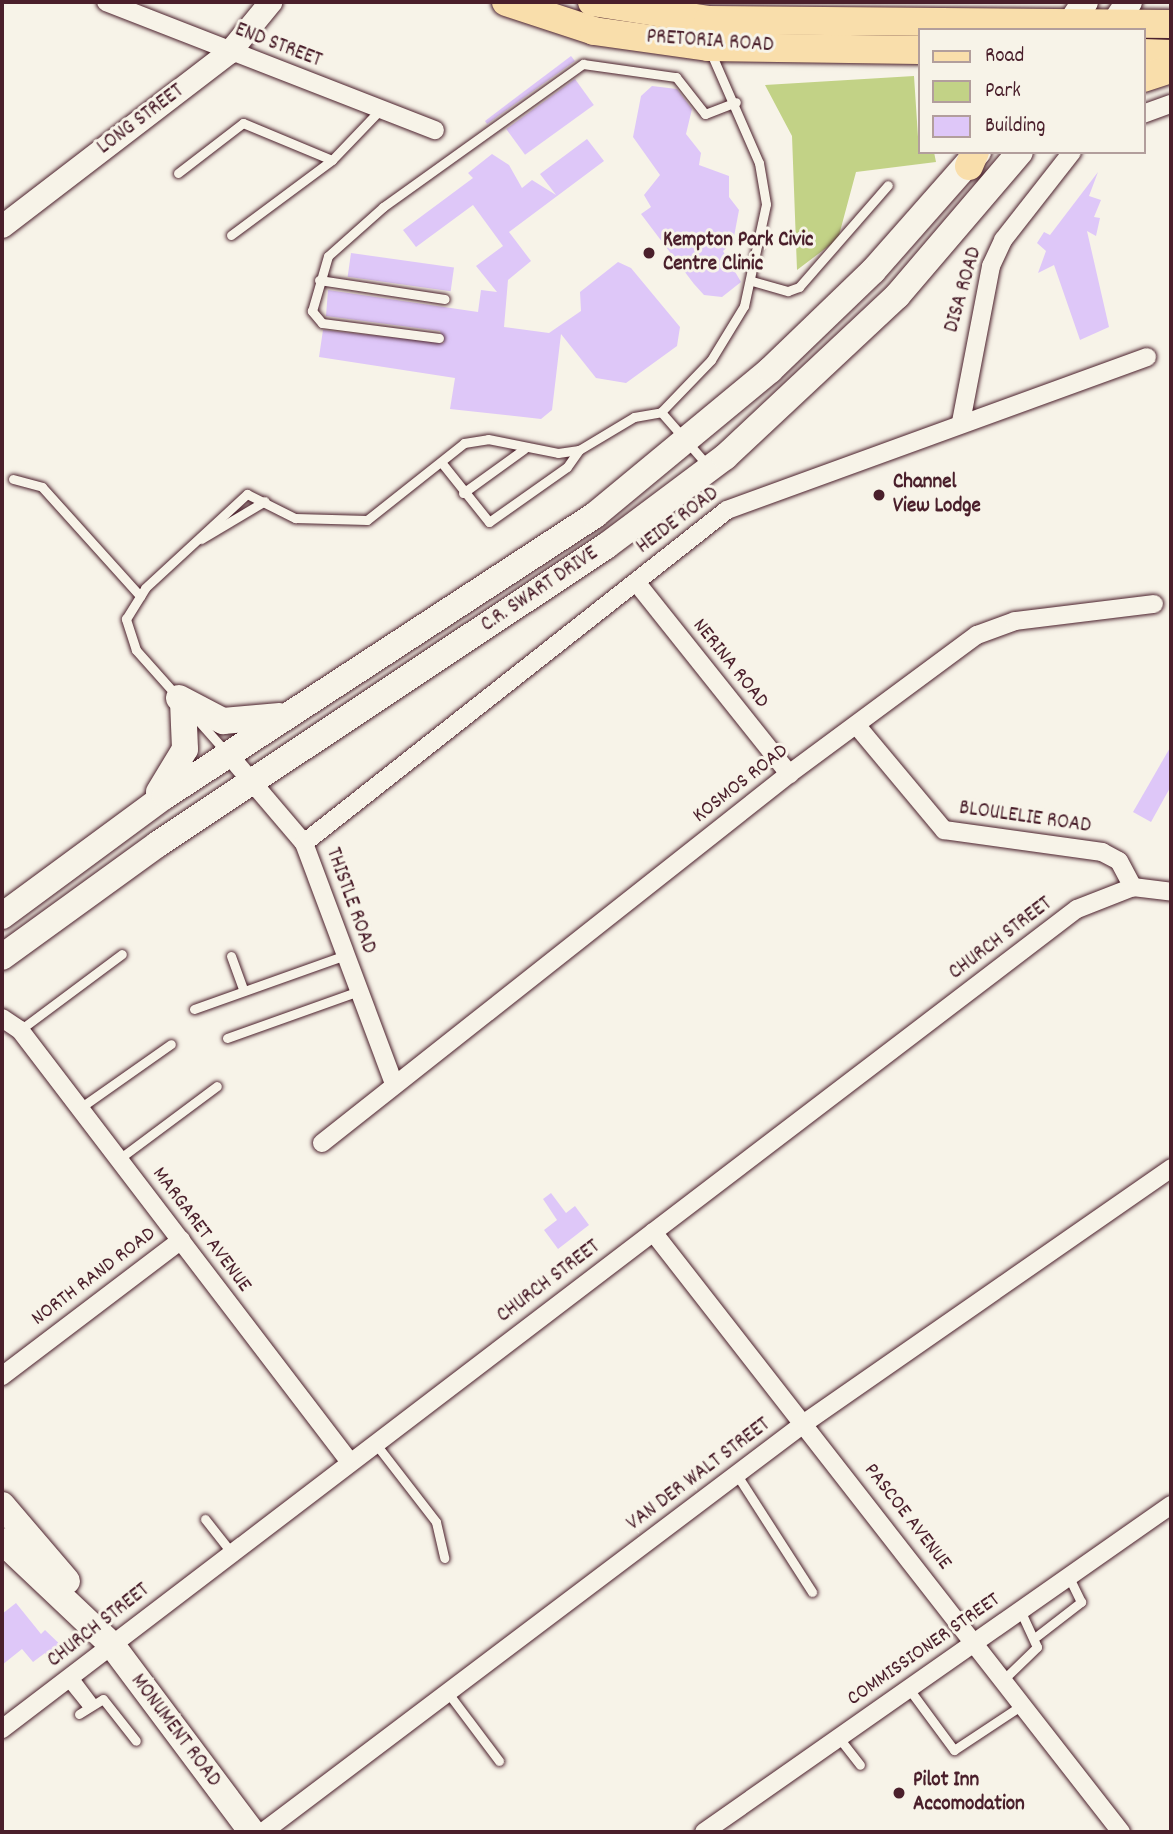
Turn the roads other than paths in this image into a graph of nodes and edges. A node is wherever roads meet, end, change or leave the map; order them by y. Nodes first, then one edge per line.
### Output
1 (106, 2) edge
2 (270, 2) edge
3 (506, 2) edge
4 (592, 2) edge
5 (749, 2) edge
6 (996, 2) edge
7 (650, 7) edge
8 (1074, 18) edge
9 (1118, 18) edge
10 (779, 19) junction
11 (708, 23) edge
12 (1171, 24) edge
13 (939, 28) edge
14 (989, 28) edge
15 (918, 36) edge
16 (918, 36) edge
17 (229, 52) junction
18 (1145, 53) edge
19 (1171, 54) edge
20 (1171, 69) edge
21 (1145, 77) edge
22 (736, 103) junction
23 (1171, 104) edge
24 (380, 110) junction
25 (1145, 113) edge
26 (435, 130) dead end
27 (1018, 154) edge
28 (1070, 154) edge
29 (974, 157) edge
30 (332, 160) junction
31 (178, 173) dead end
32 (888, 185) dead end
33 (2, 226) edge
34 (231, 234) dead end
35 (319, 280) junction
36 (752, 281) junction
37 (445, 299) dead end
38 (439, 338) dead end
39 (1147, 357) dead end
40 (661, 412) junction
41 (961, 422) junction
42 (685, 442) junction
43 (524, 449) junction
44 (579, 450) junction
45 (442, 462) junction
46 (710, 468) junction
47 (13, 479) dead end
48 (463, 493) junction
49 (265, 501) junction
50 (200, 540) junction
51 (636, 582) junction
52 (140, 596) junction
53 (1154, 604) dead end
54 (181, 700) junction
55 (293, 714) junction
56 (857, 726) junction
57 (229, 755) junction
58 (789, 774) junction
59 (253, 781) junction
60 (130, 820) junction
61 (304, 843) junction
62 (1133, 887) junction
63 (1171, 892) edge
64 (2, 916) edge
65 (122, 954) dead end
66 (346, 955) junction
67 (231, 956) dead end
68 (2, 957) edge
69 (244, 991) junction
70 (359, 991) junction
71 (194, 1009) dead end
72 (13, 1025) edge
73 (227, 1038) dead end
74 (171, 1044) dead end
75 (394, 1084) junction
76 (217, 1086) dead end
77 (80, 1108) junction
78 (322, 1143) dead end
79 (119, 1159) junction
80 (1171, 1168) edge
81 (653, 1232) junction
82 (181, 1240) junction
83 (2, 1376) edge
84 (806, 1422) junction
85 (374, 1442) junction
86 (349, 1461) junction
87 (737, 1475) junction
88 (2, 1505) edge
89 (1171, 1506) edge
90 (205, 1519) dead end
91 (231, 1552) junction
92 (6, 1553) edge
93 (444, 1558) dead end
94 (1069, 1577) junction
95 (812, 1592) dead end
96 (1020, 1610) junction
97 (1037, 1636) junction
98 (105, 1637) junction
99 (975, 1642) junction
100 (69, 1678) junction
101 (1004, 1679) junction
102 (909, 1689) junction
103 (448, 1693) junction
104 (1024, 1704) junction
105 (90, 1705) junction
106 (79, 1714) dead end
107 (3, 1724) edge
108 (839, 1738) junction
109 (136, 1741) dead end
110 (499, 1761) dead end
111 (860, 1765) dead end
112 (252, 1832) edge
113 (263, 1832) edge
114 (705, 1832) edge
115 (1121, 1832) edge

1 - 17 street, END STREET
2 - 17 street, LONG STREET
3 - 11 main road, PRETORIA ROAD
4 - 7 main road, PRETORIA ROAD
5 - 10 main road
6 - 13 main road
7 - 11 main road, PRETORIA ROAD
8 - 9 main road, PRETORIA ROAD
8 - 14 main road, PRETORIA ROAD
9 - 12 main road, PRETORIA ROAD
10 - 11 main road, PRETORIA ROAD
10 - 16 main road, PRETORIA ROAD
11 - 15 main road, PRETORIA ROAD
11 - 22 lane
17 - 24 street, END STREET
17 - 33 street, LONG STREET
18 - 19 main road
20 - 21 main road
22 - 35 lane
22 - 36 lane
23 - 25 street
24 - 26 street, END STREET
24 - 30 lane
27 - 46 main road, C.R. SWART DRIVE
28 - 41 street, DISA ROAD
29 - 42 main road, C.R. SWART DRIVE
30 - 31 lane
30 - 34 lane
32 - 36 lane
35 - 37 lane
35 - 38 lane
36 - 40 lane
39 - 41 street, HEIDE ROAD
40 - 42 lane
40 - 44 lane
41 - 51 street, HEIDE ROAD
42 - 46 lane
42 - 55 main road, C.R. SWART DRIVE
43 - 44 lane
43 - 45 lane
43 - 48 lane
44 - 48 lane
45 - 48 lane
45 - 49 lane
46 - 59 main road, C.R. SWART DRIVE
47 - 52 lane
49 - 50 lane
49 - 50 lane
50 - 52 lane
51 - 58 street, NERINA ROAD
51 - 61 street, HEIDE ROAD
52 - 54 lane
53 - 56 street, KOSMOS ROAD
54 - 55 main road
54 - 57 lane
54 - 60 main road
55 - 57 main road, C.R. SWART DRIVE
56 - 58 street, KOSMOS ROAD
56 - 62 street, BLOULELIE ROAD
57 - 59 street, THISTLE ROAD
57 - 60 main road, C.R. SWART DRIVE
58 - 75 street, KOSMOS ROAD
59 - 61 street, THISTLE ROAD
59 - 68 main road, C.R. SWART DRIVE
60 - 64 main road, C.R. SWART DRIVE
61 - 66 street, THISTLE ROAD
62 - 63 street
62 - 81 street, CHURCH STREET
65 - 72 lane
66 - 69 lane
66 - 70 street, THISTLE ROAD
67 - 69 lane
69 - 71 lane
70 - 73 lane
70 - 75 street, THISTLE ROAD
72 - 77 street, MARGARET AVENUE
74 - 77 lane
75 - 78 street, KOSMOS ROAD
76 - 79 lane
77 - 79 street, MARGARET AVENUE
79 - 82 street, MARGARET AVENUE
80 - 84 street, VAN DER WALT STREET
81 - 84 street, PASCOE AVENUE
81 - 85 street, CHURCH STREET
82 - 83 street, NORTH RAND ROAD
82 - 86 street, MARGARET AVENUE
84 - 87 street, VAN DER WALT STREET
84 - 99 street, PASCOE AVENUE
85 - 86 street, CHURCH STREET
85 - 93 lane
86 - 91 street, CHURCH STREET
87 - 95 lane
87 - 103 street, VAN DER WALT STREET
88 - 98 main road, MONUMENT ROAD
89 - 94 street, COMMISSIONER STREET
90 - 91 lane
91 - 98 street, CHURCH STREET
92 - 98 main road, MONUMENT ROAD
94 - 96 street, COMMISSIONER STREET
94 - 97 lane
96 - 97 lane
96 - 99 street, COMMISSIONER STREET
97 - 101 lane
98 - 100 street, CHURCH STREET
98 - 112 main road, MONUMENT ROAD
99 - 101 street, PASCOE AVENUE
99 - 102 street, COMMISSIONER STREET
100 - 105 lane
100 - 107 street, CHURCH STREET
101 - 104 street, PASCOE AVENUE
102 - 104 lane
102 - 108 street, COMMISSIONER STREET
103 - 110 lane
103 - 113 street, VAN DER WALT STREET
104 - 115 street, PASCOE AVENUE
105 - 106 lane
105 - 109 lane
108 - 111 lane
108 - 114 street, COMMISSIONER STREET

